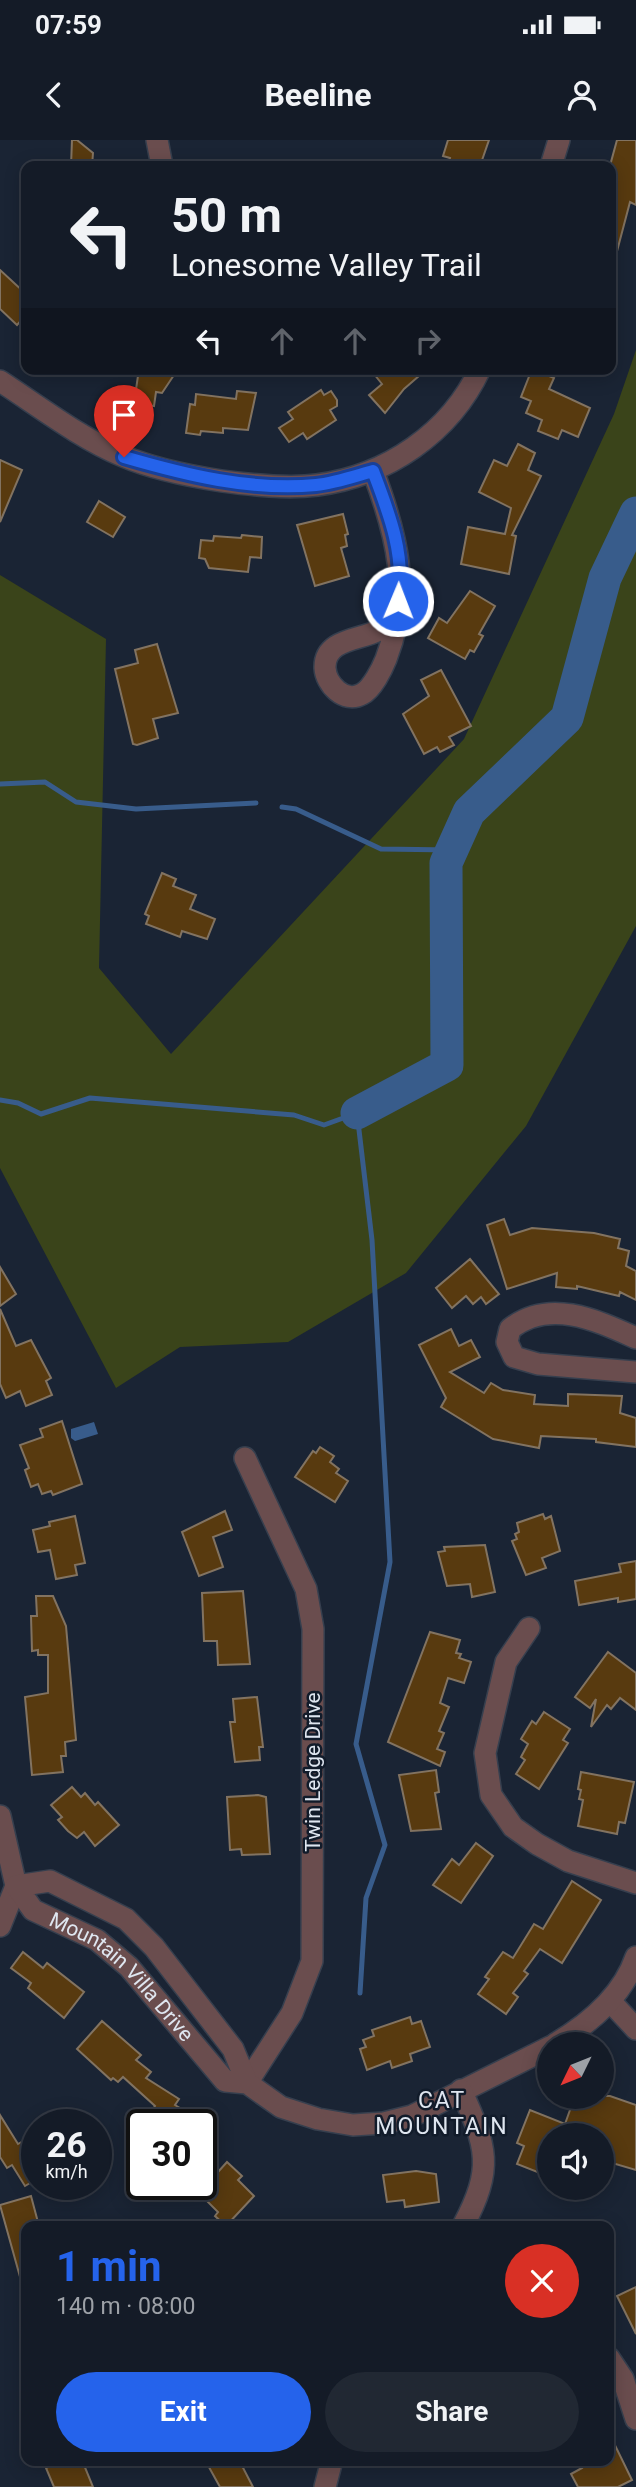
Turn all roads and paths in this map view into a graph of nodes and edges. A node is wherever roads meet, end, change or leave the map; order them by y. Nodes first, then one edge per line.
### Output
1 (157, 140) edge
2 (559, 140) edge
3 (161, 161) edge
4 (553, 161) edge
5 (477, 375) edge
6 (0, 381) edge
7 (373, 471) junction
8 (396, 620) dead end
9 (636, 1338) edge
10 (636, 1372) edge
11 (246, 1458) dead end
12 (529, 1628) dead end
13 (0, 1816) edge
14 (636, 1883) edge
15 (16, 1886) junction
16 (0, 1926) edge
17 (636, 1957) edge
18 (610, 2001) junction
19 (636, 2029) edge
20 (570, 2032) edge
21 (537, 2053) edge
22 (247, 2083) junction
23 (461, 2090) junction
24 (471, 2221) edge
25 (614, 2366) edge
26 (636, 2419) edge
27 (330, 2466) edge
28 (325, 2487) edge

1 - 3 street
2 - 4 street
5 - 7 street
6 - 7 street
7 - 8 street
9 - 10 street
11 - 22 street, Twin Ledge Drive
12 - 14 street
13 - 15 street
15 - 16 street
15 - 22 street, Mountain Villa Drive
15 - 22 street, Mountain Villa Drive
17 - 18 street
18 - 19 street
18 - 20 street
21 - 23 street, Mountain Villa Drive
22 - 23 street, Mountain Villa Drive
23 - 24 street
25 - 26 street
27 - 28 street

